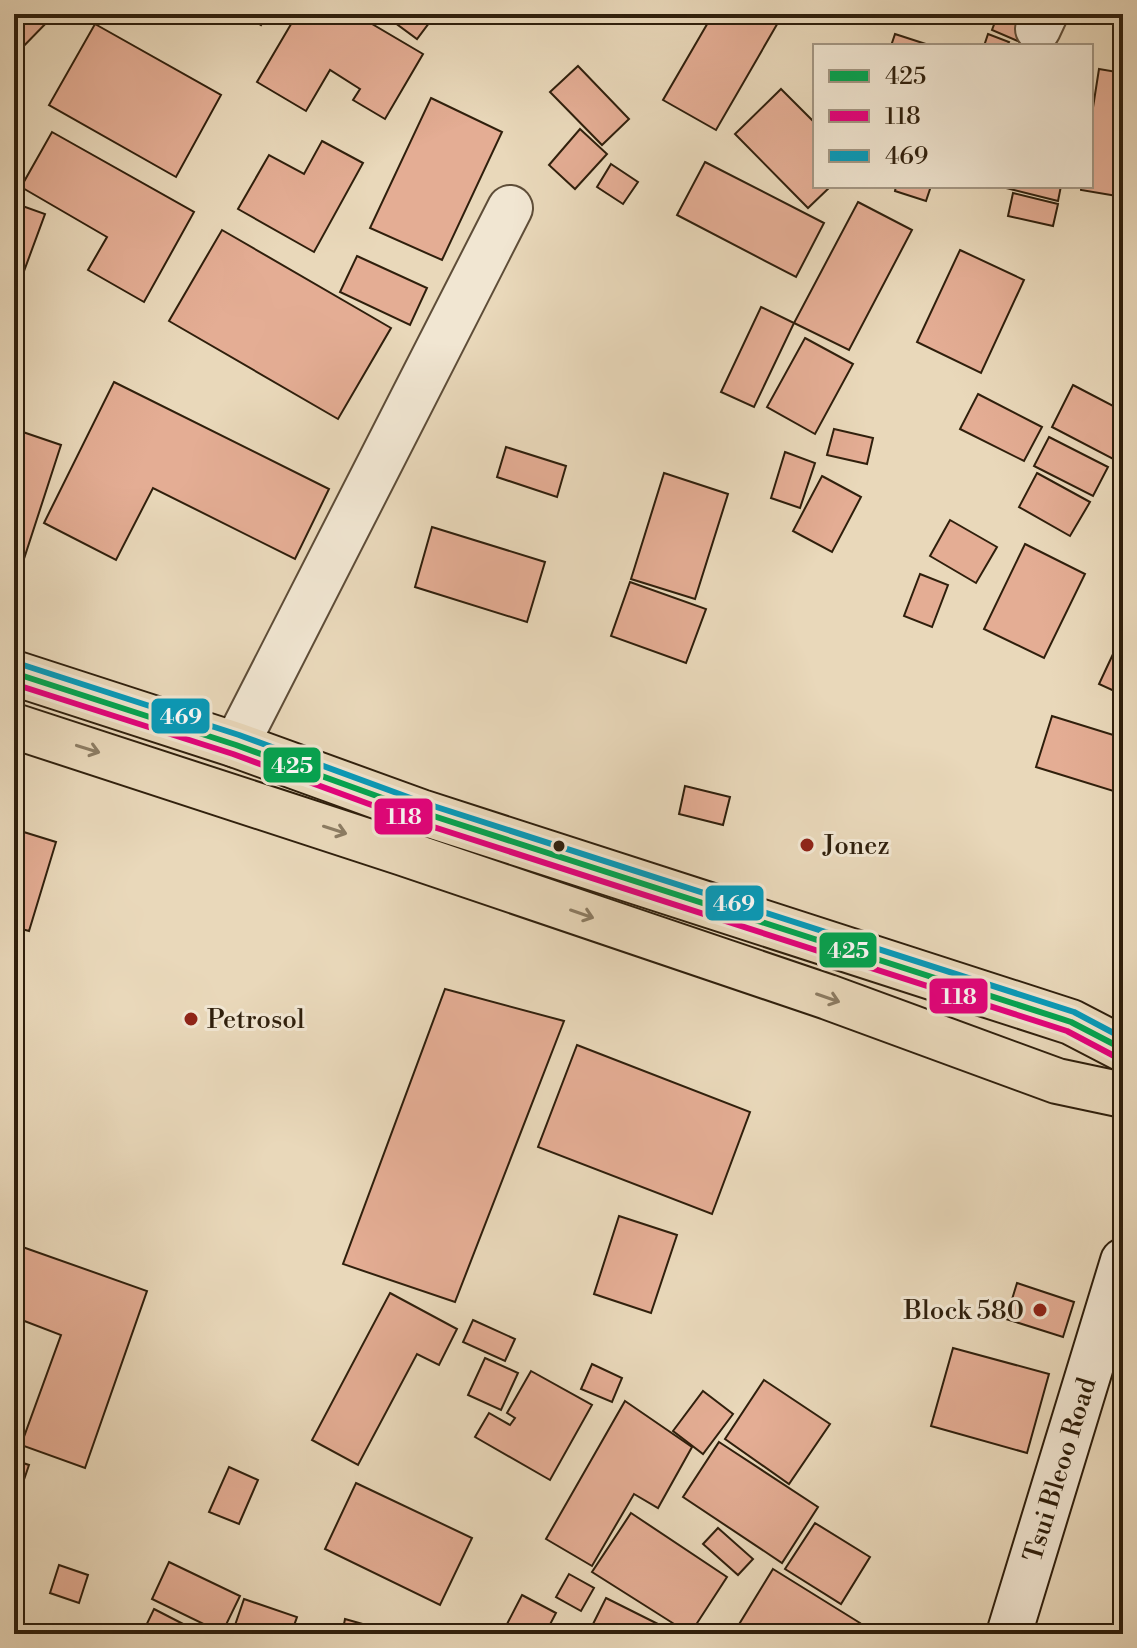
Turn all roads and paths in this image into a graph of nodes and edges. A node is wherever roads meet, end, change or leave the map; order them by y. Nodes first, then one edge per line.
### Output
1 (510, 208) dead end
2 (14, 673) edge
3 (14, 726) edge
4 (236, 745) junction
5 (1123, 1049) edge
6 (1123, 1095) edge
7 (1123, 1261) edge
8 (1009, 1634) edge

1 - 4 street
2 - 4 main road
3 -> 6 main road
4 - 5 main road
7 - 8 street, Tsui Bleoo Road

